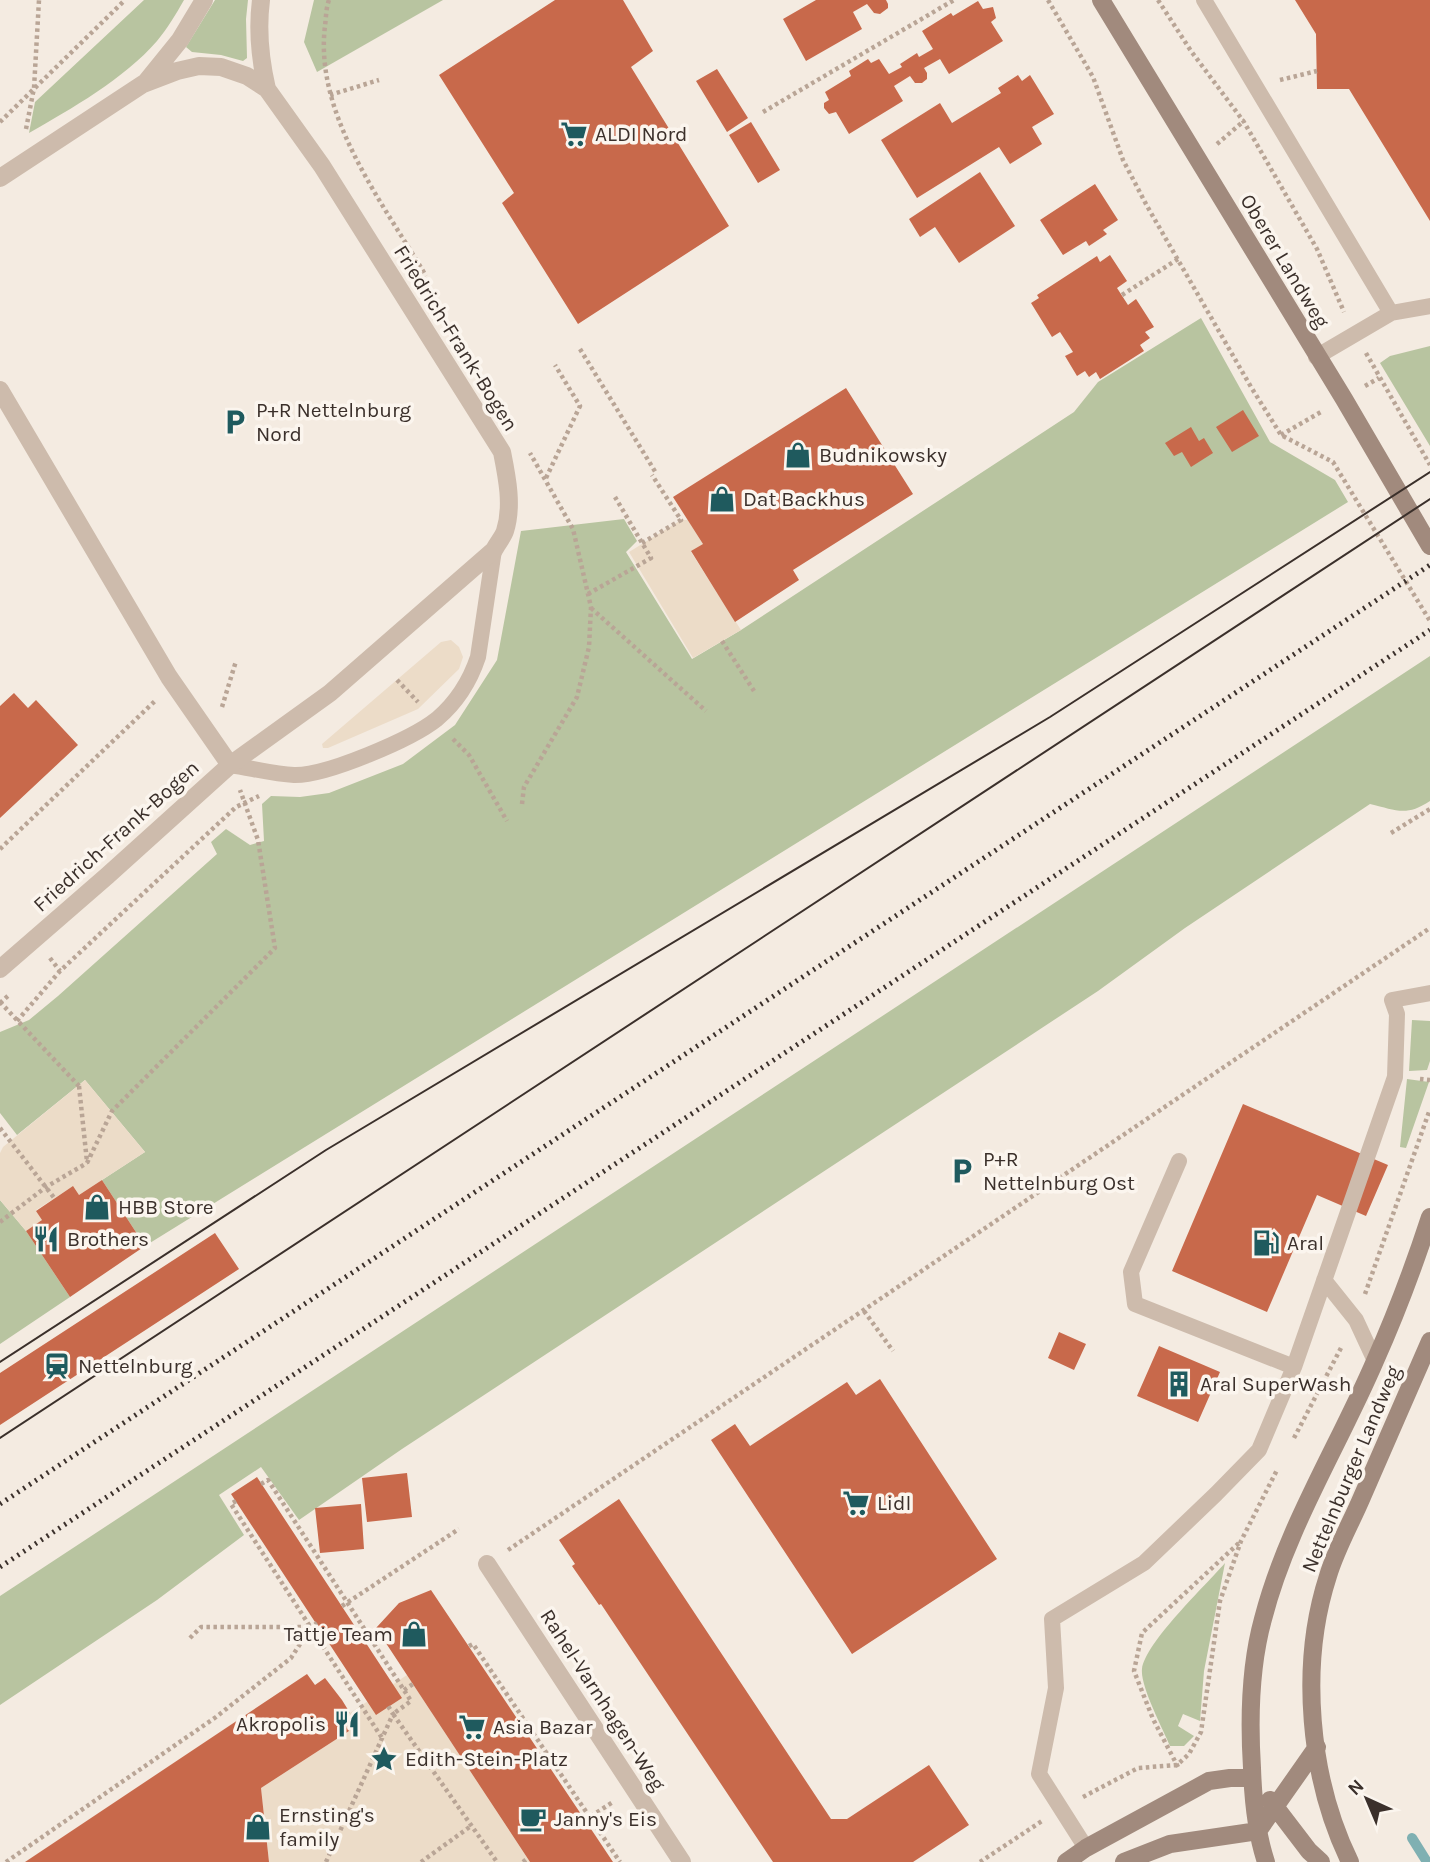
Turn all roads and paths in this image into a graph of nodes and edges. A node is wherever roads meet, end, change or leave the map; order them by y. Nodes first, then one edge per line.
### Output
1 (39, 0) edge
2 (125, 0) edge
3 (204, 0) edge
4 (261, 0) edge
5 (329, 0) edge
6 (954, 0) edge
7 (1048, 0) edge
8 (1101, 0) edge
9 (1158, 0) edge
10 (1204, 0) edge
11 (1317, 71) dead end
12 (379, 80) dead end
13 (143, 84) junction
14 (34, 88) junction
15 (267, 89) junction
16 (330, 95) junction
17 (1266, 103) junction
18 (763, 112) dead end
19 (1250, 116) dead end
20 (0, 122) edge
21 (1244, 122) junction
22 (1198, 160) junction
23 (24, 161) junction
24 (0, 178) edge
25 (1178, 259) junction
26 (430, 284) dead end
27 (1122, 295) dead end
28 (1430, 306) edge
29 (1391, 313) junction
30 (1356, 334) junction
31 (580, 349) dead end
32 (1316, 357) junction
33 (555, 365) dead end
34 (0, 390) edge
35 (1344, 399) junction
36 (1281, 435) junction
37 (525, 444) dead end
38 (1430, 465) edge
39 (546, 479) junction
40 (615, 497) dead end
41 (642, 543) junction
42 (1430, 546) edge
43 (494, 550) junction
44 (587, 594) junction
45 (590, 607) junction
46 (1430, 621) edge
47 (722, 641) dead end
48 (236, 662) dead end
49 (174, 684) junction
50 (754, 691) dead end
51 (706, 711) dead end
52 (212, 738) junction
53 (469, 755) dead end
54 (230, 765) junction
55 (267, 792) dead end
56 (244, 803) junction
57 (522, 804) dead end
58 (1430, 809) edge
59 (507, 821) dead end
60 (1391, 833) dead end
61 (0, 849) edge
62 (1430, 928) edge
63 (0, 969) edge
64 (1430, 993) edge
65 (0, 1002) edge
66 (17, 1021) junction
67 (0, 1129) edge
68 (1179, 1161) dead end
69 (87, 1163) junction
70 (46, 1187) junction
71 (55, 1199) dead end
72 (1430, 1217) edge
73 (0, 1222) edge
74 (1324, 1280) junction
75 (864, 1311) junction
76 (1430, 1341) edge
77 (893, 1351) dead end
78 (1375, 1361) junction
79 (1294, 1367) junction
80 (261, 1484) dead end
81 (236, 1501) dead end
82 (458, 1529) dead end
83 (487, 1564) joint
84 (345, 1604) junction
85 (317, 1623) dead end
86 (311, 1627) junction
87 (190, 1638) dead end
88 (469, 1646) dead end
89 (413, 1684) dead end
90 (404, 1690) junction
91 (388, 1706) dead end
92 (393, 1714) junction
93 (382, 1738) junction
94 (1317, 1746) junction
95 (1177, 1765) joint
96 (1252, 1778) junction
97 (1275, 1807) junction
98 (597, 1813) dead end
99 (587, 1819) junction
100 (471, 1826) junction
101 (1258, 1831) junction
102 (1086, 1848) junction
103 (6, 1862) edge
104 (326, 1862) edge
105 (421, 1862) edge
106 (497, 1862) edge
107 (620, 1862) edge
108 (682, 1862) edge
109 (1066, 1862) edge
110 (1124, 1862) edge
111 (1266, 1862) edge
112 (1321, 1862) edge
113 (1350, 1862) edge

1 - 14 path
2 - 14 path
3 - 13 street, Friedrich-Frank-Bogen
4 - 15 street, Friedrich-Frank-Bogen
5 - 16 path
6 - 18 path
7 - 25 path
8 - 22 main road, Oberer Landweg
9 - 21 path
10 - 17 lane
11 - 17 path
12 - 16 path
13 - 15 street, Friedrich-Frank-Bogen
13 - 23 street, Friedrich-Frank-Bogen
14 - 20 path
14 - 23 path
15 - 43 street, Friedrich-Frank-Bogen
16 - 26 path
17 - 29 lane
19 - 21 path
21 - 22 path
21 - 30 path
22 - 32 main road, Oberer Landweg
23 - 24 street, Friedrich-Frank-Bogen
25 - 27 path
25 - 36 path
28 - 29 lane
29 - 30 lane
30 - 32 lane
30 - 38 path
31 - 41 path
32 - 35 main road, Oberer Landweg
33 - 39 path
34 - 49 street, Friedrich-Frank-Bogen
35 - 36 path
35 - 42 main road, Oberer Landweg
36 - 46 path
37 - 39 path
39 - 44 path
40 - 41 path
41 - 44 path
43 - 54 street, Friedrich-Frank-Bogen
43 - 54 lane
44 - 45 path
45 - 51 path
45 - 57 path
47 - 50 path
48 - 52 path
49 - 52 street, Friedrich-Frank-Bogen
49 - 61 path
52 - 54 street, Friedrich-Frank-Bogen
53 - 59 path
54 - 63 street, Friedrich-Frank-Bogen
55 - 56 path
56 - 66 path, bridge
56 - 69 path
58 - 60 path
62 - 75 path
64 - 74 lane
65 - 66 path, bridge
66 - 69 path, bridge
67 - 70 path
68 - 79 lane
69 - 70 path
70 - 71 path
70 - 73 path
72 - 78 main road, Nettelnburger Landweg
74 - 78 lane
74 - 79 lane
75 - 77 path
75 - 83 path
76 - 94 main road, Nettelnburger Landweg
78 - 96 main road, Nettelnburger Landweg
79 - 102 lane
80 - 84 path
81 - 86 path
82 - 84 path
83 - 108 street, Rahel-Varnhagen-Weg
84 - 90 path
85 - 86 path
86 - 87 path
86 - 93 path
86 - 103 path
88 - 99 path
89 - 90 path
90 - 92 path
91 - 92 path
92 - 93 path
92 - 100 path
93 - 104 path
94 - 97 main road
94 - 113 main road, Nettelnburger Landweg
95 - 95 path
96 - 97 main road
96 - 101 main road, Nettelnburger Landweg
96 - 102 main road
97 - 101 main road
97 - 112 main road
98 - 99 path
99 - 107 path
100 - 105 path
100 - 106 path
101 - 110 main road
101 - 111 main road, Nettelnburger Landweg
102 - 109 main road

